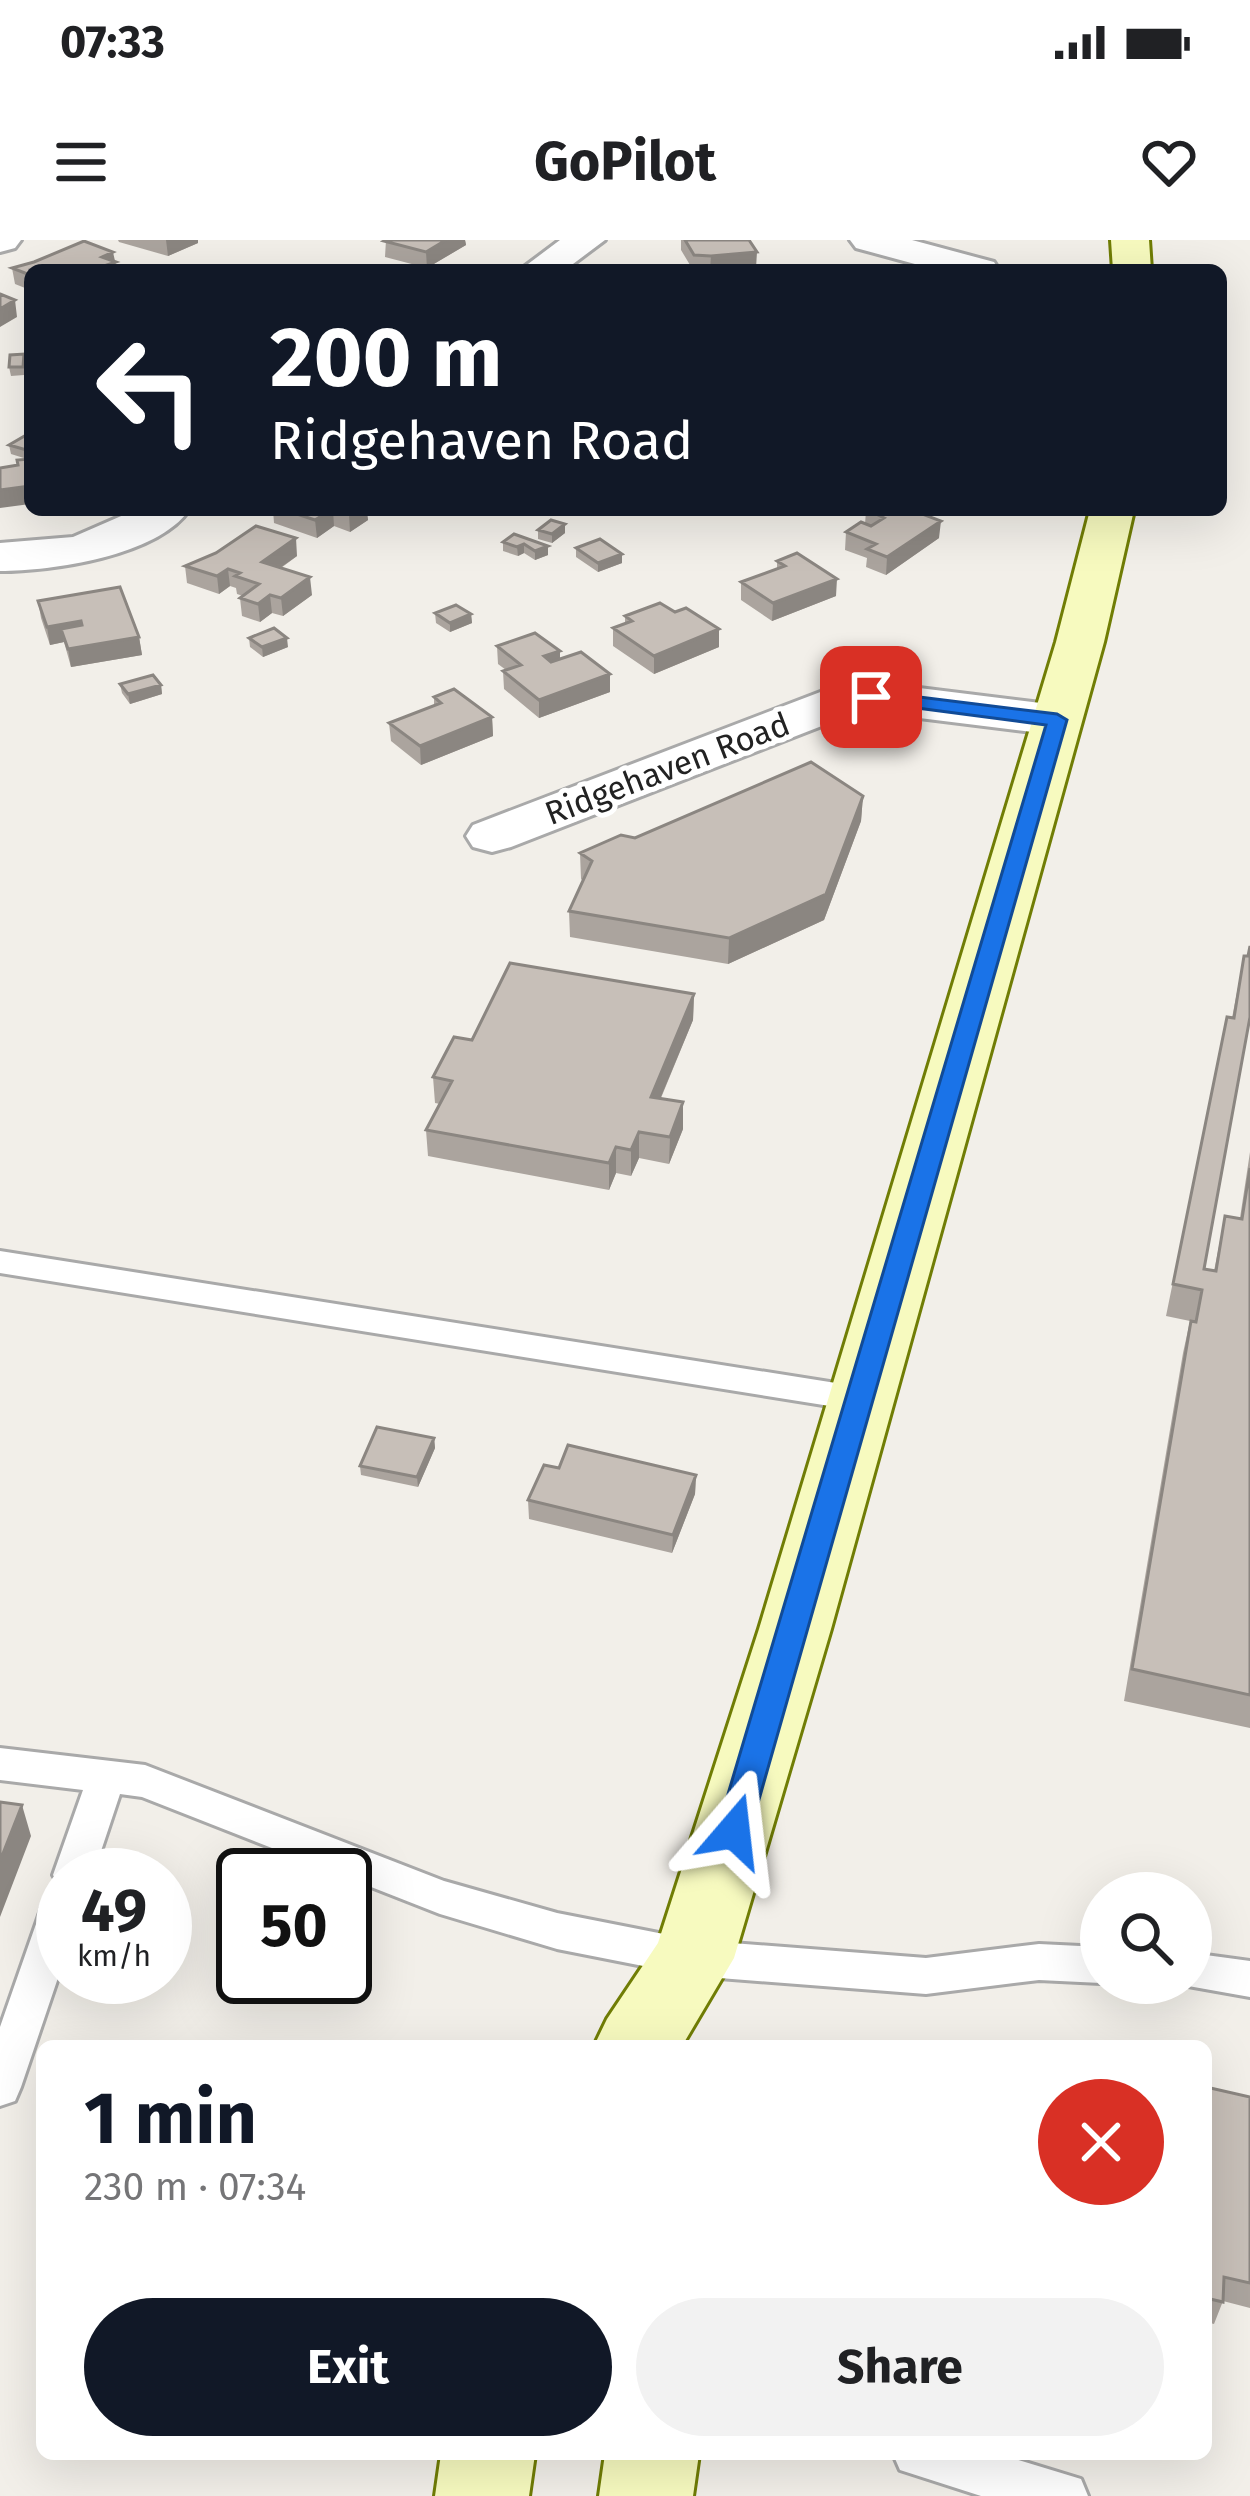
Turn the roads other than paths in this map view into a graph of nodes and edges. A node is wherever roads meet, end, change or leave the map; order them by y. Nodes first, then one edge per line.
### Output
1 (586, 240) edge
2 (868, 240) edge
3 (548, 264) edge
4 (958, 264) edge
5 (157, 516) edge
6 (1110, 516) edge
7 (0, 557) edge
8 (1057, 720) junction
9 (492, 836) dead end
10 (0, 1262) edge
11 (68, 1273) junction
12 (0, 1285) edge
13 (861, 1400) junction
14 (0, 1764) edge
15 (106, 1777) junction
16 (82, 1848) edge
17 (694, 1958) junction
18 (1080, 1965) edge
19 (1212, 1974) edge
20 (1250, 1979) edge
21 (36, 1982) edge
22 (640, 2040) edge
23 (696, 2040) edge
24 (0, 2087) edge
25 (487, 2460) edge
26 (651, 2460) edge
27 (935, 2460) edge
28 (1042, 2493) edge
29 (482, 2496) edge
30 (646, 2496) edge

1 - 3 street
2 - 4 street
5 - 7 street
6 - 8 main road
8 - 9 street, Ridgehaven Road
8 - 13 main road
10 - 11 lane
11 - 12 lane
11 - 13 lane
13 - 17 main road
14 - 15 lane
15 - 16 lane
15 - 17 lane
17 - 18 lane
17 - 22 main road
17 - 23 main road
19 - 20 lane
21 - 24 lane
25 - 29 main road
26 - 30 main road
27 - 28 lane

